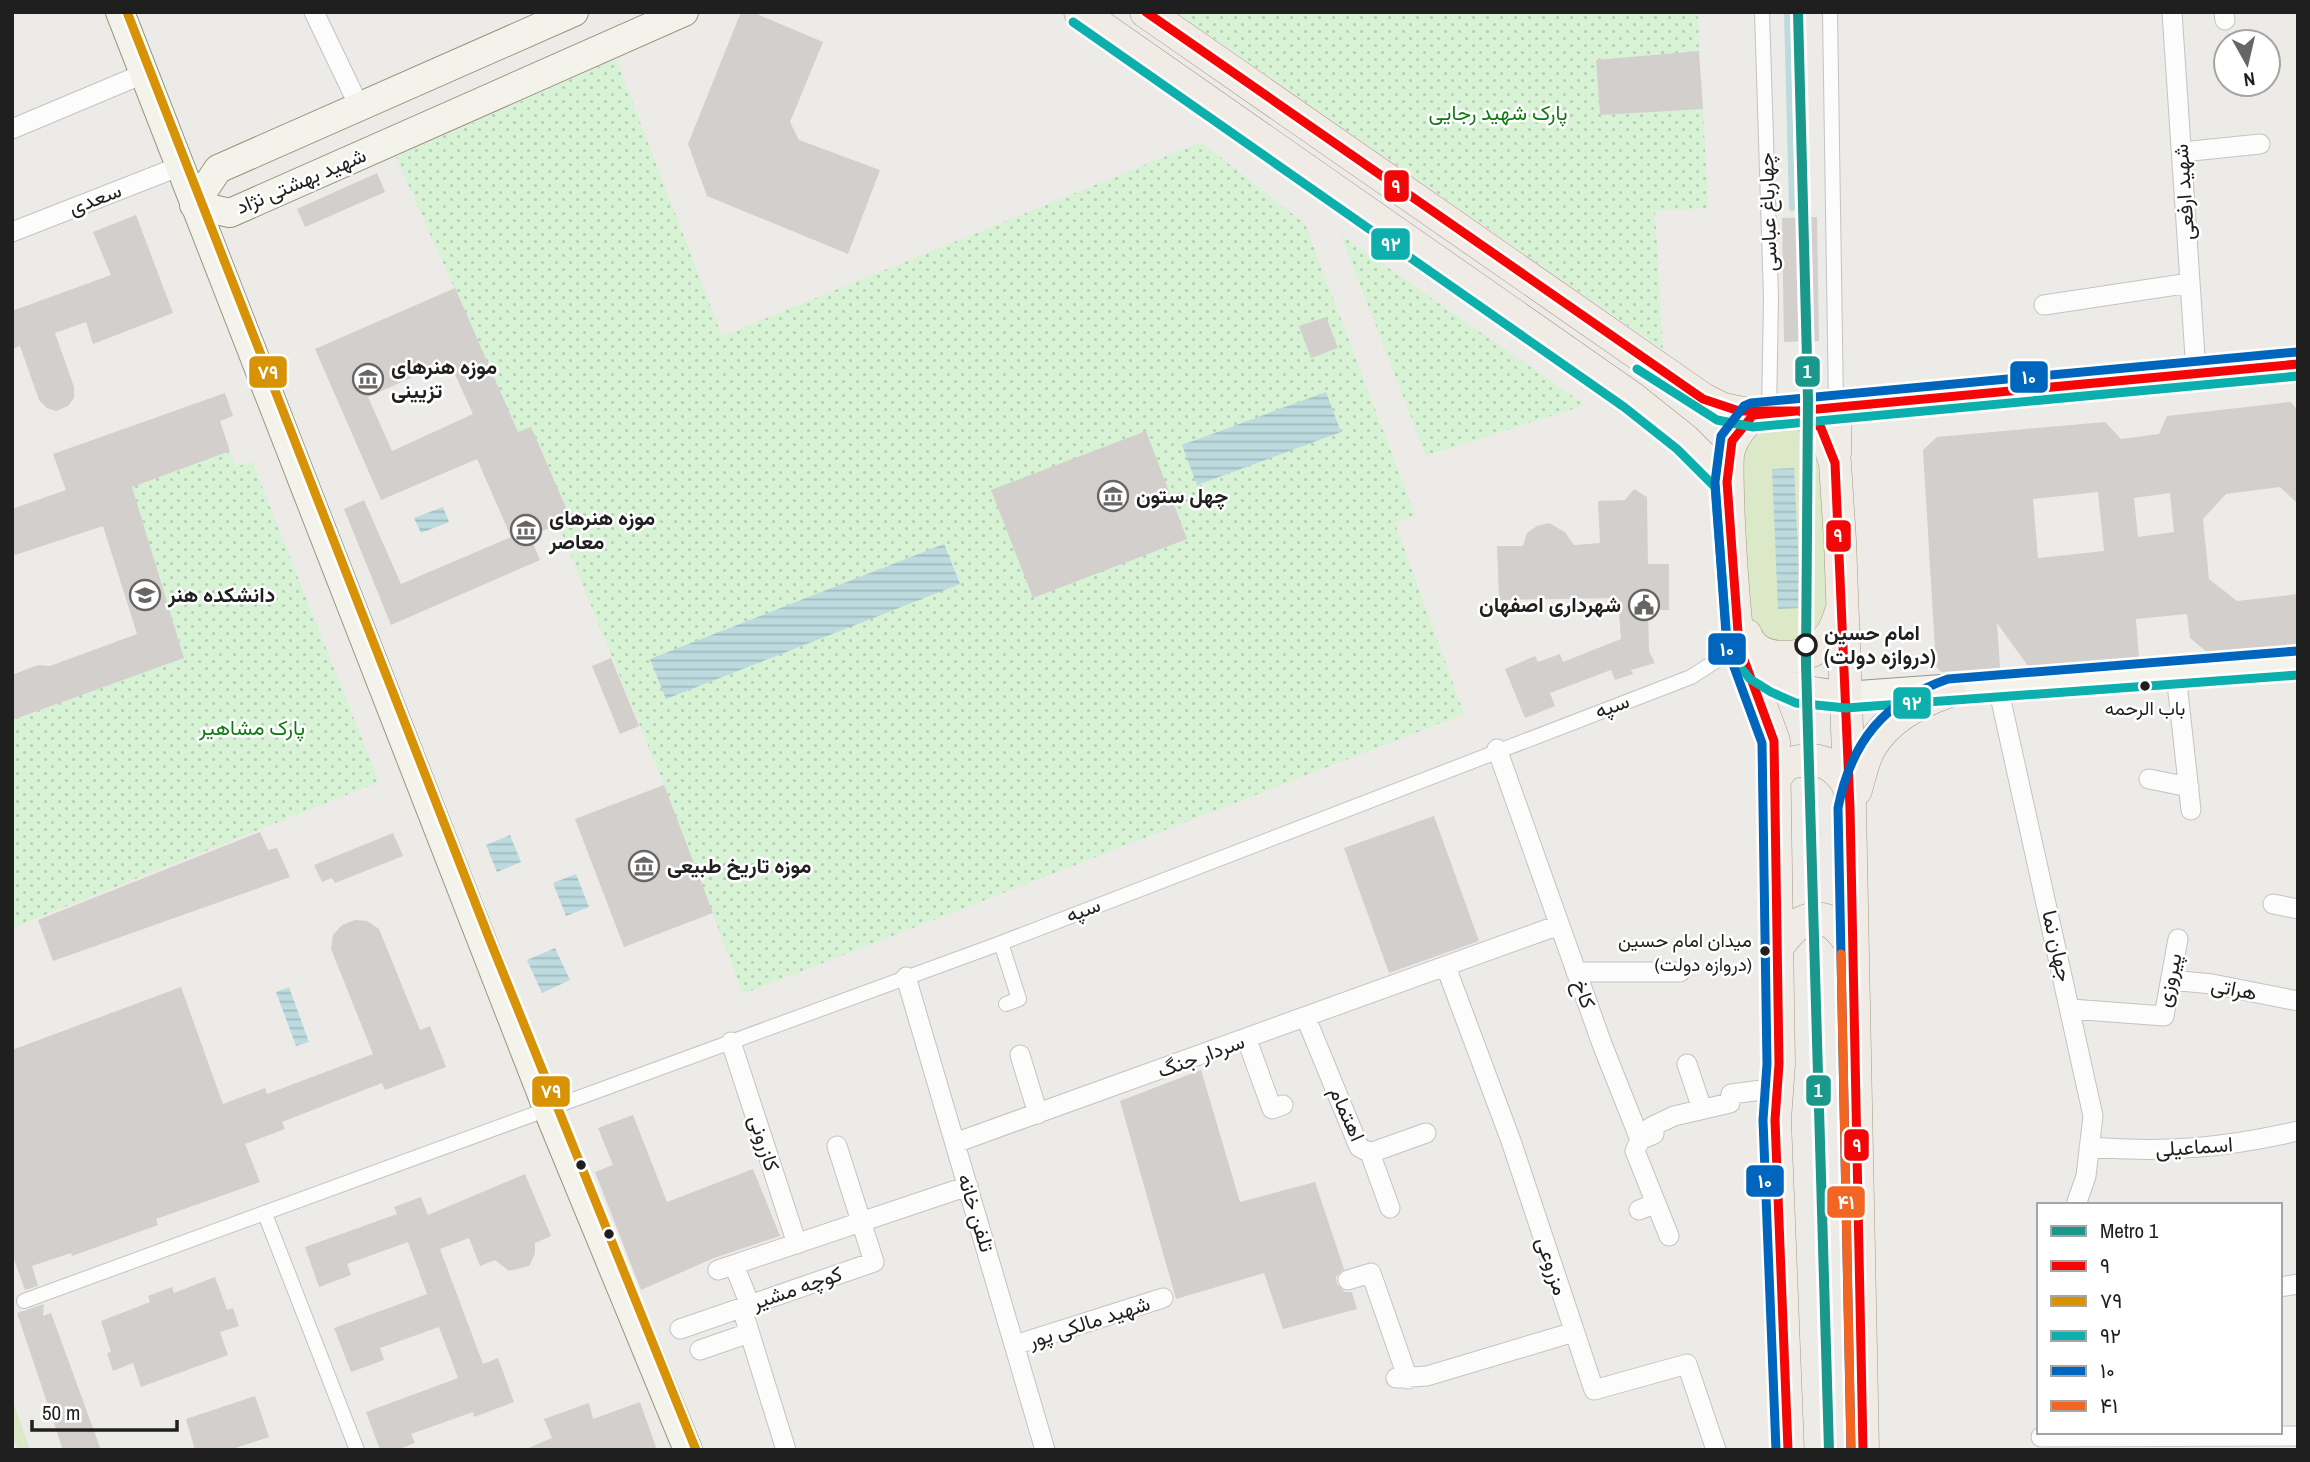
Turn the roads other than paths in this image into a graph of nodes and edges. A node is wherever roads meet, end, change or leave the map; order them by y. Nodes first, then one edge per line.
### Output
1 (120, 12) edge
2 (314, 12) edge
3 (574, 12) edge
4 (684, 12) edge
5 (1080, 12) edge
6 (1146, 12) edge
7 (1762, 12) edge
8 (1830, 12) edge
9 (2172, 12) edge
10 (1172, 31) junction
11 (1151, 62) junction
12 (143, 74) junction
13 (360, 108) junction
14 (12, 128) edge
15 (2260, 144) dead end
16 (2182, 152) junction
17 (178, 167) junction
18 (194, 205) junction
19 (12, 232) edge
20 (2190, 283) junction
21 (2044, 305) dead end
22 (1572, 310) junction
23 (1550, 339) junction
24 (2298, 364) edge
25 (2196, 372) junction
26 (1836, 406) junction
27 (1800, 411) junction
28 (1761, 414) junction
29 (1835, 463) junction
30 (1727, 482) junction
31 (1843, 606) junction
32 (1737, 611) junction
33 (1740, 646) junction
34 (2298, 663) edge
35 (2176, 674) junction
36 (1998, 687) junction
37 (1950, 691) junction
38 (1846, 696) junction
39 (1497, 749) junction
40 (1774, 779) junction
41 (2148, 779) dead end
42 (2189, 787) junction
43 (1849, 797) junction
44 (2191, 810) dead end
45 (2273, 904) dead end
46 (2298, 909) edge
47 (1559, 925) junction
48 (2178, 939) dead end
49 (1001, 943) junction
50 (1778, 947) junction
51 (1852, 947) junction
52 (1446, 967) junction
53 (1576, 972) junction
54 (1680, 972) dead end
55 (906, 977) junction
56 (2171, 980) junction
57 (2298, 1001) edge
58 (1006, 1004) dead end
59 (2071, 1009) junction
60 (1306, 1018) junction
61 (1247, 1040) junction
62 (731, 1042) junction
63 (1020, 1055) dead end
64 (1687, 1064) dead end
65 (1778, 1087) junction
66 (1283, 1105) dead end
67 (547, 1108) junction
68 (1702, 1109) junction
69 (1038, 1114) junction
70 (2298, 1131) edge
71 (1426, 1133) dead end
72 (1640, 1140) junction
73 (955, 1143) junction
74 (837, 1146) dead end
75 (2090, 1147) junction
76 (1370, 1153) junction
77 (968, 1186) junction
78 (2076, 1203) edge
79 (1390, 1208) dead end
80 (265, 1214) junction
81 (862, 1222) junction
82 (1670, 1236) dead end
83 (797, 1244) junction
84 (1348, 1280) dead end
85 (1163, 1298) dead end
86 (24, 1301) dead end
87 (750, 1304) junction
88 (680, 1329) dead end
89 (1574, 1332) junction
90 (750, 1333) junction
91 (1015, 1345) junction
92 (700, 1349) dead end
93 (2298, 1436) edge
94 (2041, 1440) edge
95 (2088, 1444) edge
96 (2149, 1444) edge
97 (357, 1450) edge
98 (688, 1450) edge
99 (786, 1450) edge
100 (1045, 1450) edge
101 (1716, 1450) edge
102 (1788, 1450) edge
103 (1863, 1450) edge

1 - 12 main road
2 - 13 street
3 - 13 main road, شهید بهشتی نژاد
4 - 18 main road, شهید بهشتی نژاد
5 - 11 main road
6 - 10 main road
7 - 28 street, چهارباغ عباسی
8 - 26 street
9 - 16 street, شهید ارفعی
10 - 11 main road
10 - 22 main road
11 - 23 main road
12 - 14 street
12 - 17 main road
13 - 18 main road, شهید بهشتی نژاد
15 - 16 street
16 - 20 street, شهید ارفعی
17 - 18 main road
17 - 19 street, سعدی
18 - 67 main road
20 - 21 street
20 - 25 street, شهید ارفعی
22 - 23 main road
22 - 28 main road
23 - 30 main road
24 - 25 main road
25 - 26 main road
26 - 27 main road
26 - 29 main road
27 - 28 main road
27 - 29 main road
28 - 30 main road
29 - 31 main road
30 - 32 main road
31 - 32 main road
31 - 38 main road
32 - 33 main road
33 - 38 main road
33 - 39 street, سپه
33 - 40 main road
34 - 35 main road
35 - 36 main road
35 - 42 street
36 - 37 main road
36 - 59 street, جهان نما
37 - 38 main road
37 - 43 main road
38 - 43 main road
39 - 47 street, کاخ
39 - 49 street, سپه
40 - 43 main road
40 - 50 main road
41 - 42 street
42 - 44 street
43 - 51 main road
45 - 46 street
47 - 52 street, سردار جنگ
47 - 53 street, کاخ
48 - 56 street, پیروزی
49 - 55 street, سپه
49 - 58 street
50 - 51 main road
50 - 65 main road
51 - 103 main road
52 - 60 street, سردار جنگ
52 - 89 street, مزروعی
53 - 54 street
53 - 72 street, کاخ
55 - 62 street, سپه
55 - 73 street, تلفن خانه
56 - 57 street, هراتی
56 - 59 street, پیروزی
59 - 75 street, جهان نما
60 - 61 street, سردار جنگ
60 - 76 street, اهتمام
61 - 66 street
61 - 69 street, سردار جنگ
62 - 67 street, سپه
62 - 83 street, کازرونی
63 - 69 street
64 - 68 street
65 - 68 street
65 - 102 main road
67 - 80 street, سپه
67 - 98 main road
68 - 72 street
69 - 73 street, سردار جنگ
70 - 75 street, اسماعیلی
71 - 76 street
72 - 82 street, کاخ
73 - 77 street, تلفن خانه
74 - 81 street
75 - 78 street, جهان نما
76 - 79 street, اهتمام
77 - 81 street
77 - 91 street, تلفن خانه
80 - 86 street, سپه
80 - 97 street
81 - 83 street
81 - 87 street, كوچه مشير
83 - 87 street
84 - 89 street
85 - 91 street, شهید مالکی پور
87 - 88 street, كوچه مشير
87 - 90 street
89 - 101 street, مزروعی
90 - 92 street
90 - 99 street
91 - 100 street, تلفن خانه
93 - 96 street
94 - 95 street
95 - 96 street

